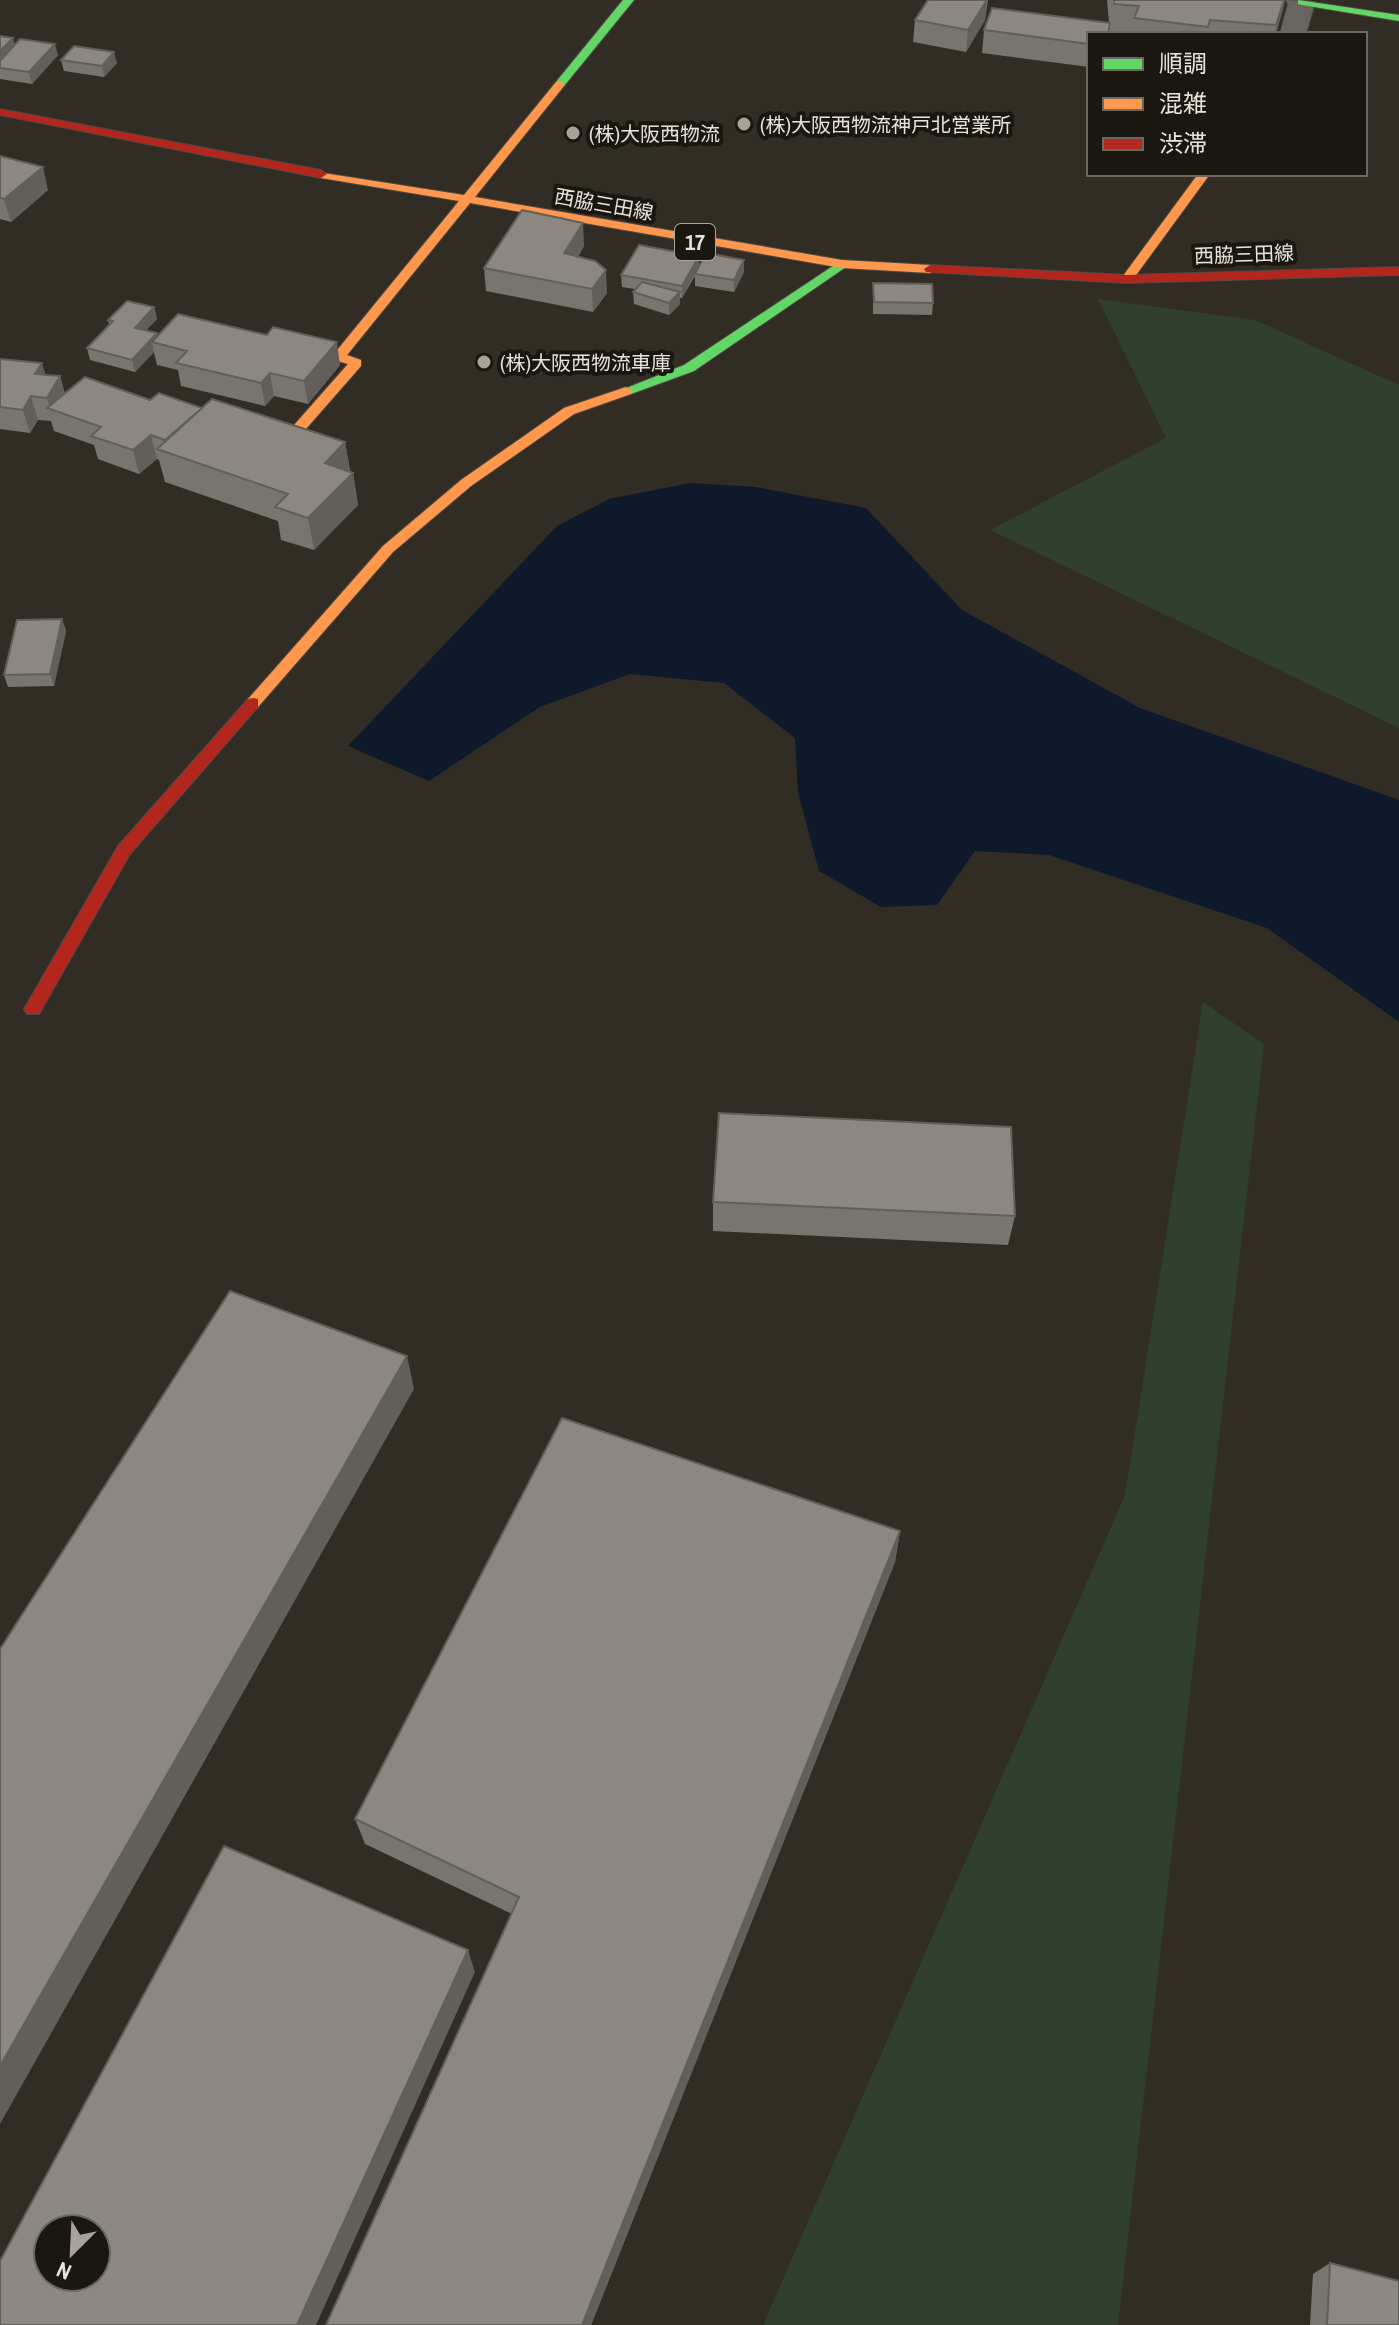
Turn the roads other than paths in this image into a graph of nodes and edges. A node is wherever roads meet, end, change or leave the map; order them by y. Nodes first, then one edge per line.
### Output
1 (629, 0) edge
2 (1301, 1) edge
3 (1399, 18) edge
4 (1293, 32) edge
5 (0, 112) edge
6 (1203, 176) edge
7 (463, 201) junction
8 (842, 264) junction
9 (1399, 271) edge
10 (1127, 279) junction
11 (293, 435) edge
12 (33, 1009) dead end

1 - 7 street
2 - 3 street
2 - 4 street
5 - 7 street, 西脇三田線 / 17
6 - 10 street
7 - 8 street, 西脇三田線 / 17
7 - 11 street
8 - 10 street, 西脇三田線 / 17
8 - 12 street
9 - 10 street, 西脇三田線 / 17

